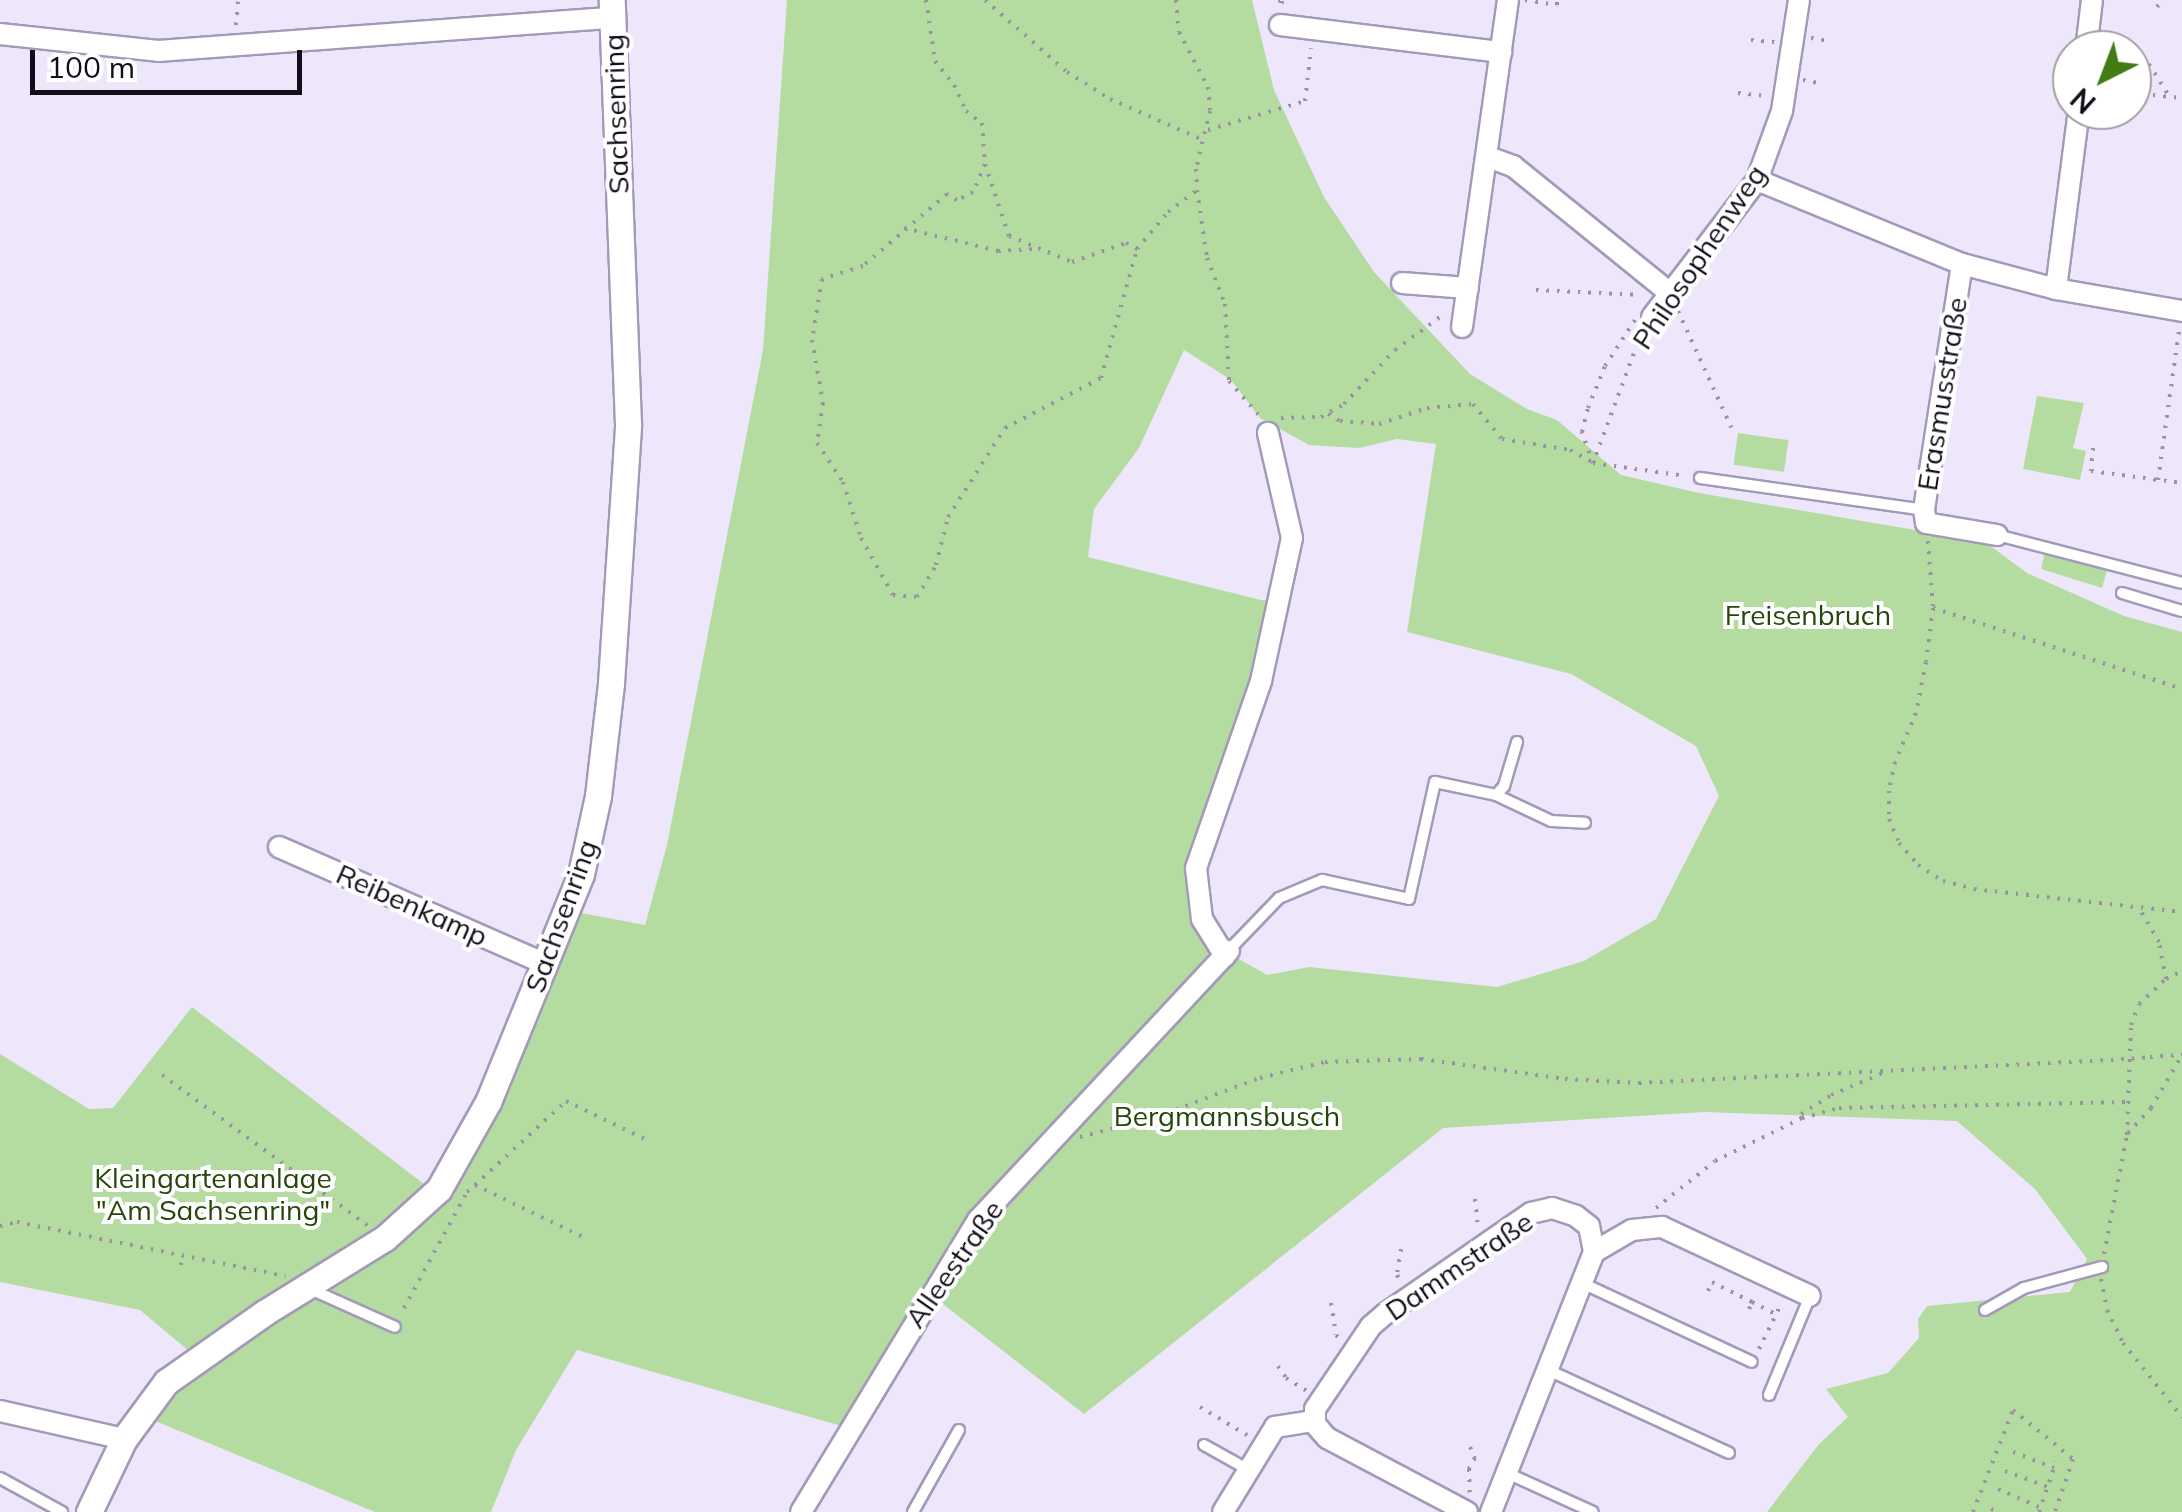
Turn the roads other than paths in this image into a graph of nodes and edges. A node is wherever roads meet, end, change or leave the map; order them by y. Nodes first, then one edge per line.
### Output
1 (1508, 0) edge
2 (1799, 0) edge
3 (2092, 0) edge
4 (612, 9) edge
5 (1280, 25) dead end
6 (2088, 30) edge
7 (0, 34) edge
8 (1500, 52) junction
9 (2076, 130) edge
10 (1488, 156) junction
11 (1757, 180) junction
12 (1962, 264) junction
13 (1402, 283) dead end
14 (2056, 289) junction
15 (1467, 293) junction
16 (1670, 293) junction
17 (1644, 318) road end
18 (2181, 319) edge
19 (1462, 327) dead end
20 (1268, 429) road end
21 (1700, 478) road end
22 (1925, 517) junction
23 (1997, 534) joint
24 (2182, 583) edge
25 (2122, 593) dead end
26 (2182, 611) edge
27 (1517, 742) dead end
28 (1496, 795) junction
29 (1585, 823) dead end
30 (278, 846) dead end
31 (1227, 953) junction
32 (546, 964) junction
33 (1594, 1252) junction
34 (2102, 1267) road end
35 (1581, 1282) junction
36 (311, 1286) junction
37 (1810, 1296) joint
38 (1985, 1310) dead end
39 (395, 1326) dead end
40 (1752, 1362) road end
41 (1547, 1369) junction
42 (1769, 1394) dead end
43 (0, 1411) edge
44 (1314, 1421) junction
45 (958, 1430) dead end
46 (124, 1439) junction
47 (1204, 1445) dead end
48 (1729, 1453) dead end
49 (1248, 1470) junction
50 (1506, 1472) junction
51 (0, 1478) edge
52 (1469, 1505) edge
53 (62, 1512) edge
54 (89, 1512) edge
55 (801, 1512) edge
56 (913, 1512) edge
57 (1223, 1512) edge
58 (1491, 1512) edge
59 (1593, 1512) edge

1 - 8 street
2 - 11 street, Philosophenweg
3 - 6 street
4 - 7 street, Sachsenring
4 - 32 street, Sachsenring
5 - 8 street
8 - 10 street
9 - 14 street
10 - 15 street
10 - 16 street
11 - 12 street, Erasmusstraße
11 - 16 street, Philosophenweg
12 - 14 street, Erasmusstraße
12 - 22 street, Erasmusstraße
13 - 15 street
14 - 18 street, Erasmusstraße
15 - 19 street
16 - 17 street, Philosophenweg
20 - 31 street
21 - 22 lane
22 - 23 street, Erasmusstraße
23 - 24 lane
25 - 26 lane
27 - 28 lane
28 - 29 lane
28 - 31 lane
30 - 32 street, Reibenkamp
31 - 55 street, Alleestraße
32 - 36 street, Sachsenring
33 - 35 street
33 - 37 street
33 - 44 street, Dammstraße
34 - 38 lane
35 - 40 lane
35 - 41 street
36 - 39 lane
36 - 46 street, Sachsenring
37 - 42 lane
41 - 48 lane
41 - 50 street
43 - 46 street
44 - 49 street
44 - 52 street
45 - 56 lane
46 - 54 street, Sachsenring
47 - 49 lane
49 - 57 street
50 - 58 street
50 - 59 lane
51 - 53 lane

